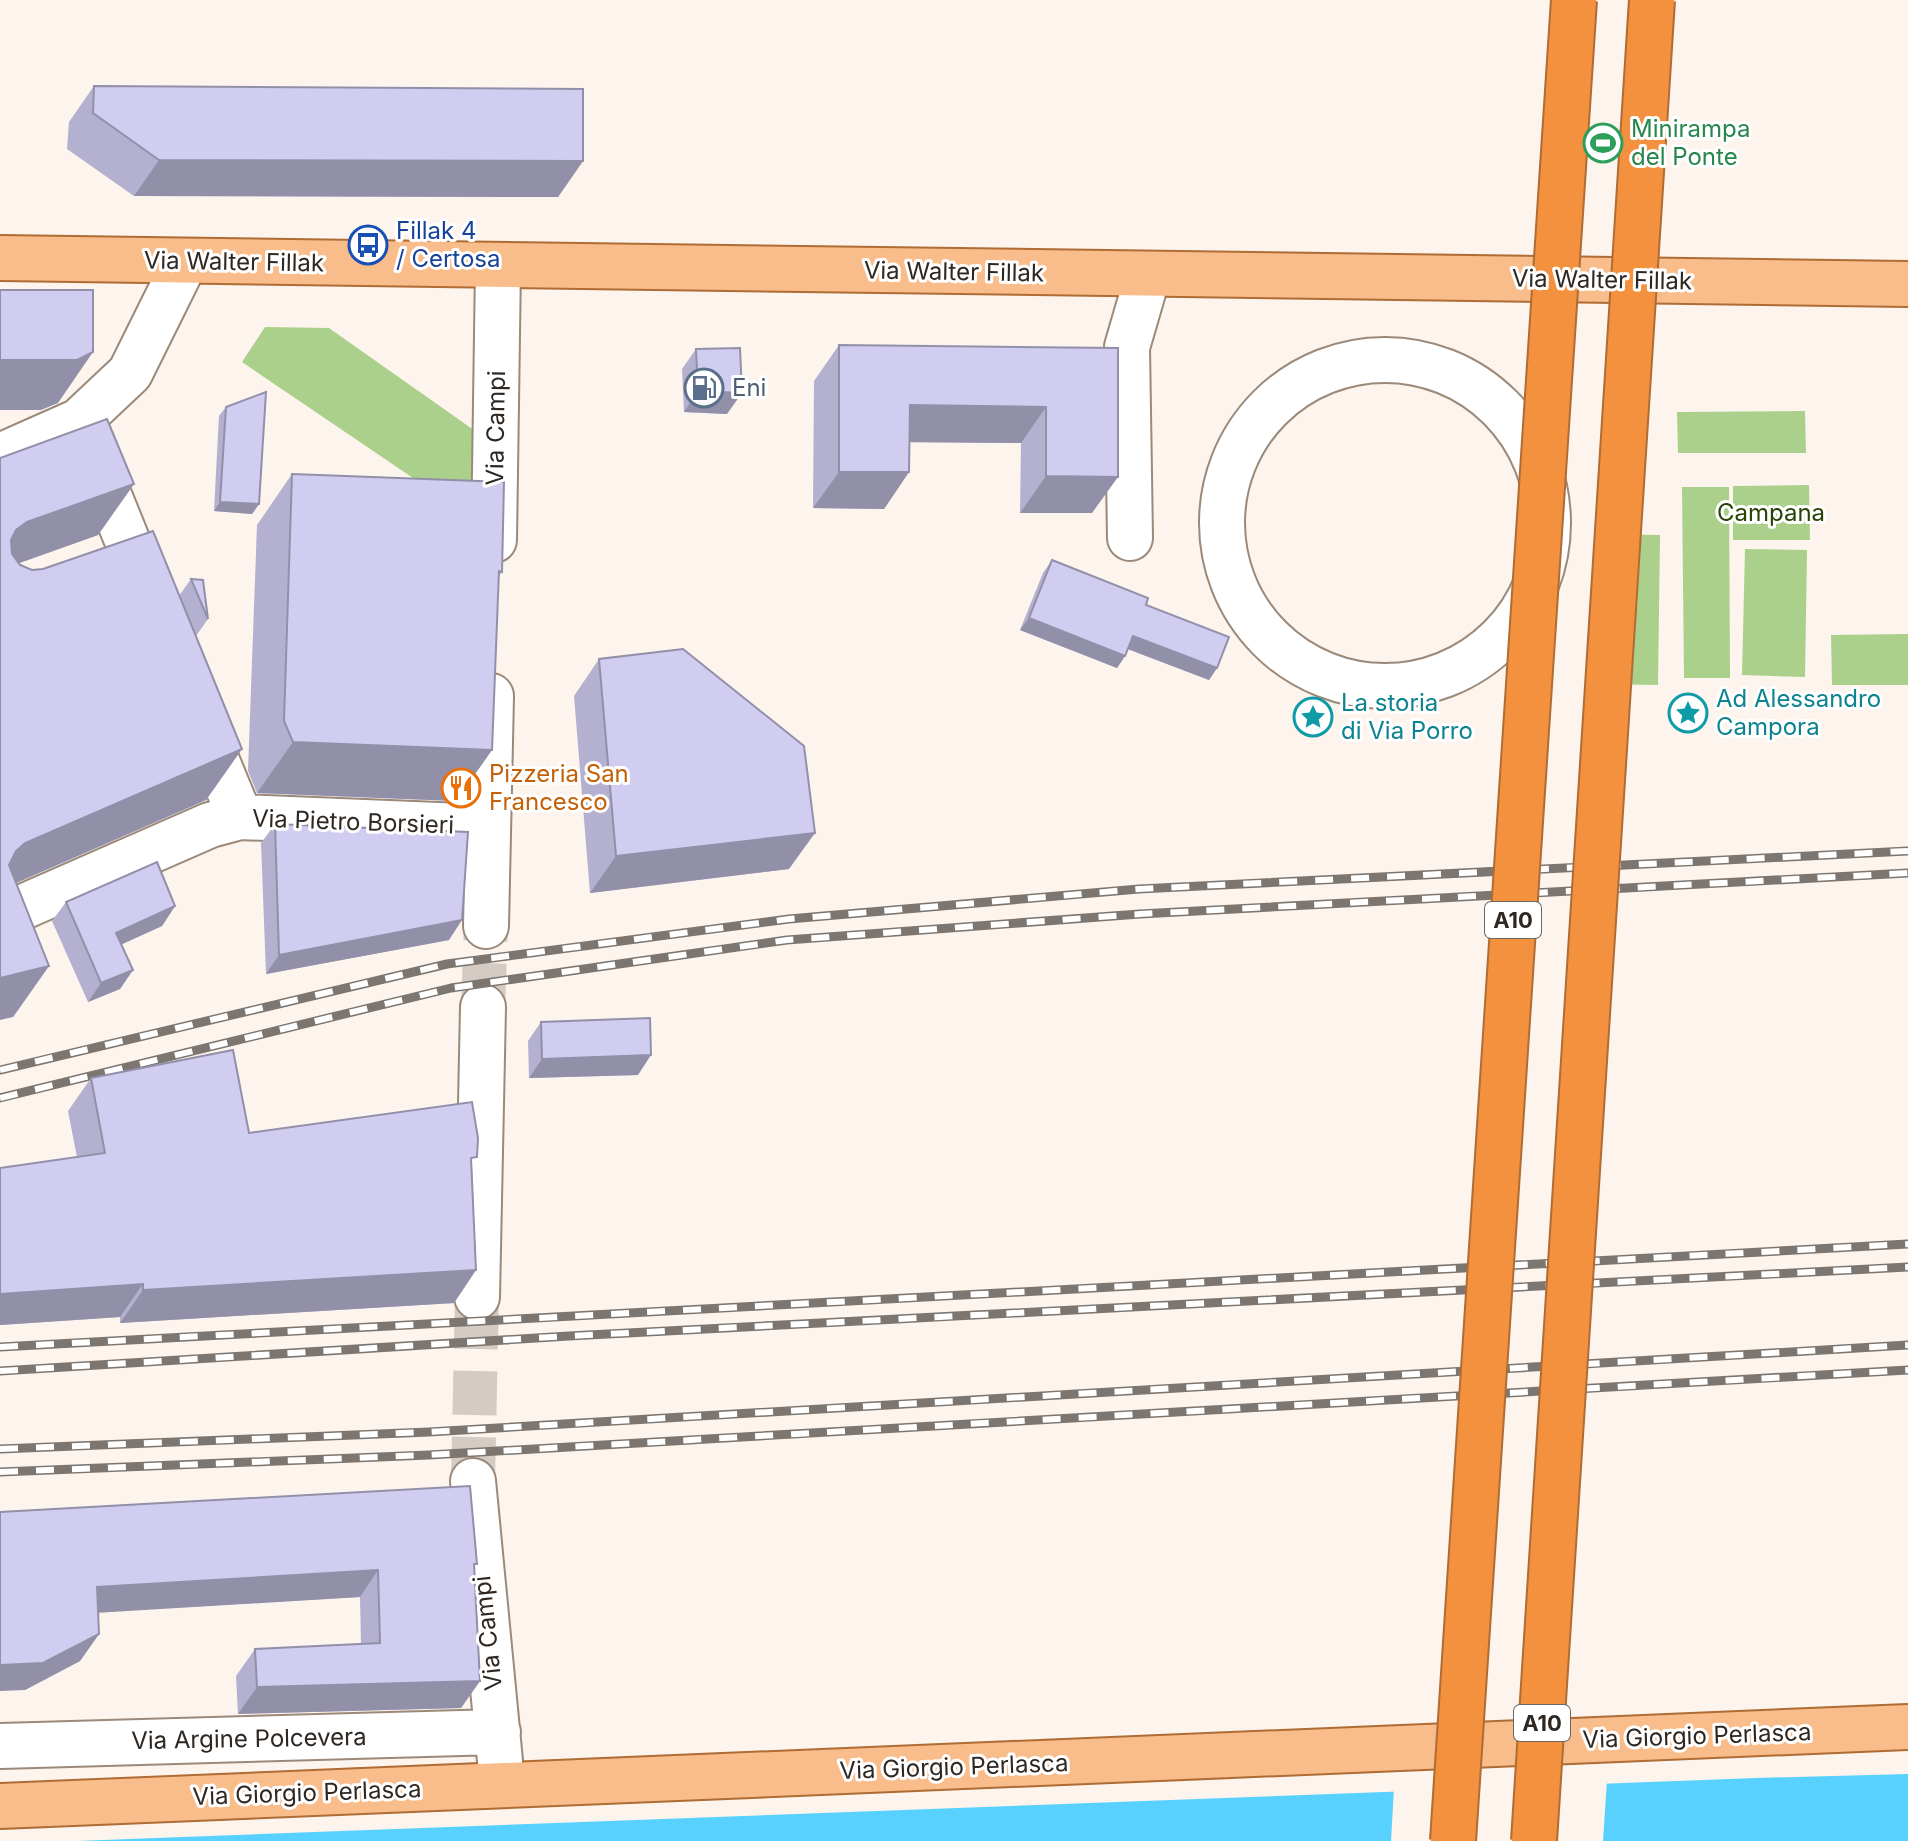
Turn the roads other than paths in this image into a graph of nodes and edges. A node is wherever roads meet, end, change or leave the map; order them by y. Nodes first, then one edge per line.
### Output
1 (1574, 0) edge
2 (1652, 0) edge
3 (0, 258) edge
4 (185, 262) junction
5 (498, 266) junction
6 (1148, 275) junction
7 (1908, 284) edge
8 (79, 421) junction
9 (0, 456) edge
10 (1130, 538) dead end
11 (131, 550) junction
12 (87, 565) edge
13 (493, 575) edge
14 (165, 635) edge
15 (1269, 639) joint
16 (492, 651) edge
17 (183, 677) edge
18 (240, 817) junction
19 (487, 827) junction
20 (1, 915) edge
21 (486, 926) tunnel mouth
22 (483, 1007) tunnel mouth
23 (477, 1297) tunnel mouth
24 (473, 1481) tunnel mouth
25 (1908, 1727) edge
26 (498, 1732) junction
27 (0, 1746) edge
28 (502, 1785) junction
29 (0, 1806) edge
30 (1453, 1841) edge
31 (1534, 1841) edge

1 - 30 highway, A10, bridge
2 - 31 highway, A10, bridge
3 - 4 main road, Via Walter Fillak
4 - 5 main road, Via Walter Fillak
4 - 8 street
5 - 6 main road, Via Walter Fillak
5 - 13 street, Via Campi
6 - 7 main road, Via Walter Fillak
6 - 10 street
8 - 9 street
8 - 11 street
11 - 12 street
11 - 14 street
15 - 15 street
16 - 19 street
17 - 18 street
18 - 19 street, Via Pietro Borsieri
18 - 20 street, Via Pietro Borsieri
19 - 21 street
22 - 23 street
24 - 26 street, Via Campi
25 - 28 main road, Via Giorgio Perlasca
26 - 27 street, Via Argine Polcevera
26 - 28 street, Via Campi
28 - 29 main road, Via Giorgio Perlasca

